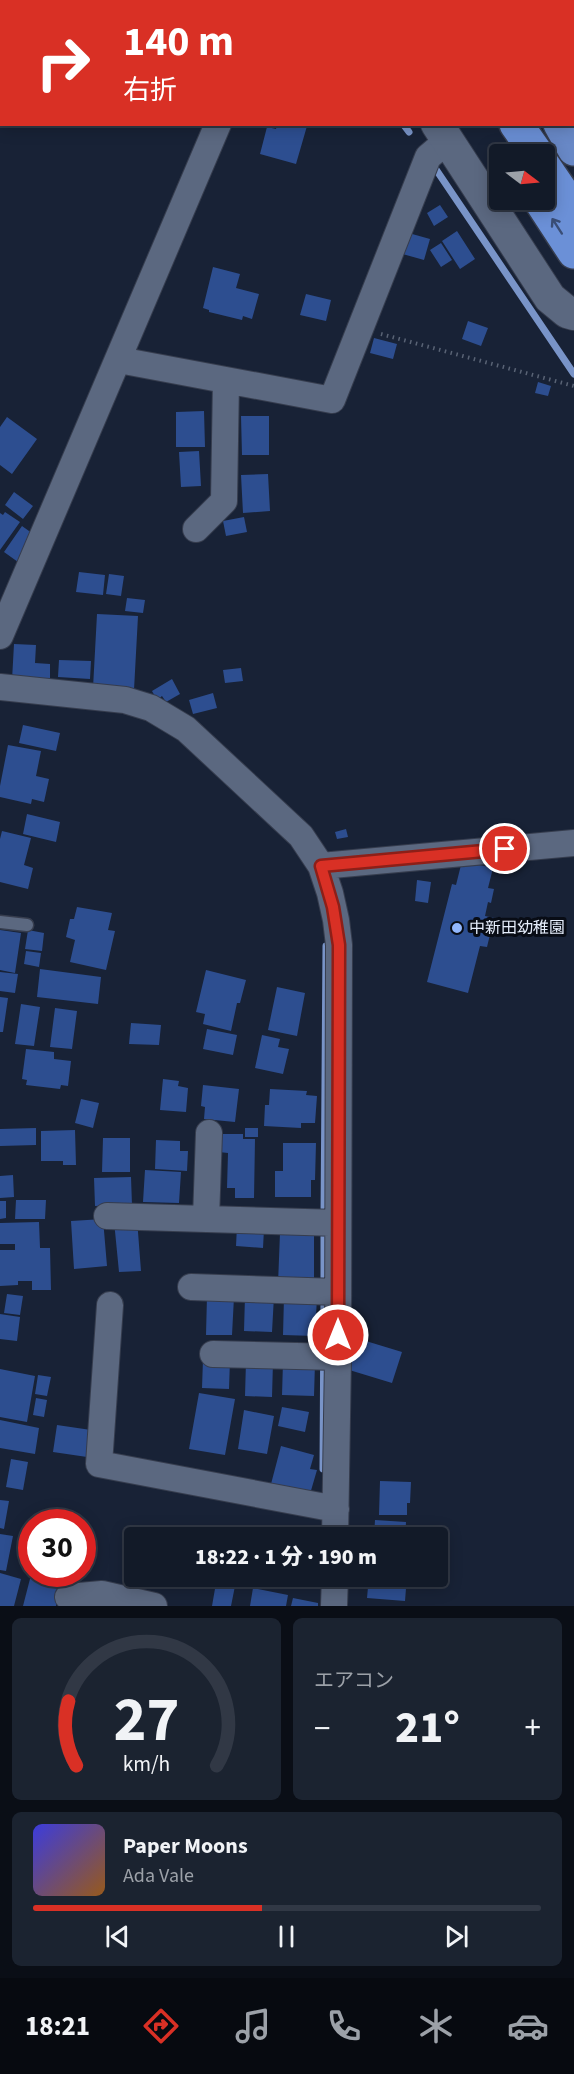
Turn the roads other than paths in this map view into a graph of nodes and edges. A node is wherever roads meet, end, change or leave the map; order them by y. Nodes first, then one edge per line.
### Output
1 (217, 126) edge
2 (494, 126) edge
3 (517, 126) edge
4 (561, 126) edge
5 (442, 132) edge
6 (506, 144) edge
7 (530, 144) edge
8 (574, 149) edge
9 (555, 182) edge
10 (547, 210) edge
11 (574, 210) edge
12 (574, 252) edge
13 (574, 314) edge
14 (119, 360) junction
15 (226, 381) junction
16 (196, 529) dead end
17 (0, 636) edge
18 (0, 687) edge
19 (574, 843) edge
20 (321, 866) junction
21 (0, 922) edge
22 (27, 925) dead end
23 (209, 1133) dead end
24 (107, 1216) dead end
25 (206, 1220) junction
26 (330, 1222) junction
27 (191, 1287) dead end
28 (329, 1292) junction
29 (110, 1305) dead end
30 (213, 1354) dead end
31 (329, 1357) junction
32 (327, 1507) junction
33 (332, 1527) edge
34 (335, 1587) edge
35 (68, 1597) dead end
36 (154, 1606) edge
37 (334, 1606) edge

1 - 14 street
2 - 6 highway
3 - 7 highway
4 - 8 highway
5 - 13 street
5 - 15 street
9 - 11 highway
12 -> 10 highway
14 - 15 street
14 - 17 street
15 - 16 street
18 - 20 street
19 - 20 street
20 - 26 street
21 - 22 lane
23 - 25 street
24 - 25 street
25 - 26 street
26 - 28 street
27 - 28 street
28 - 31 street
29 - 32 street
30 - 31 street
31 - 32 street
32 - 33 street
34 - 37 street
35 - 36 street

